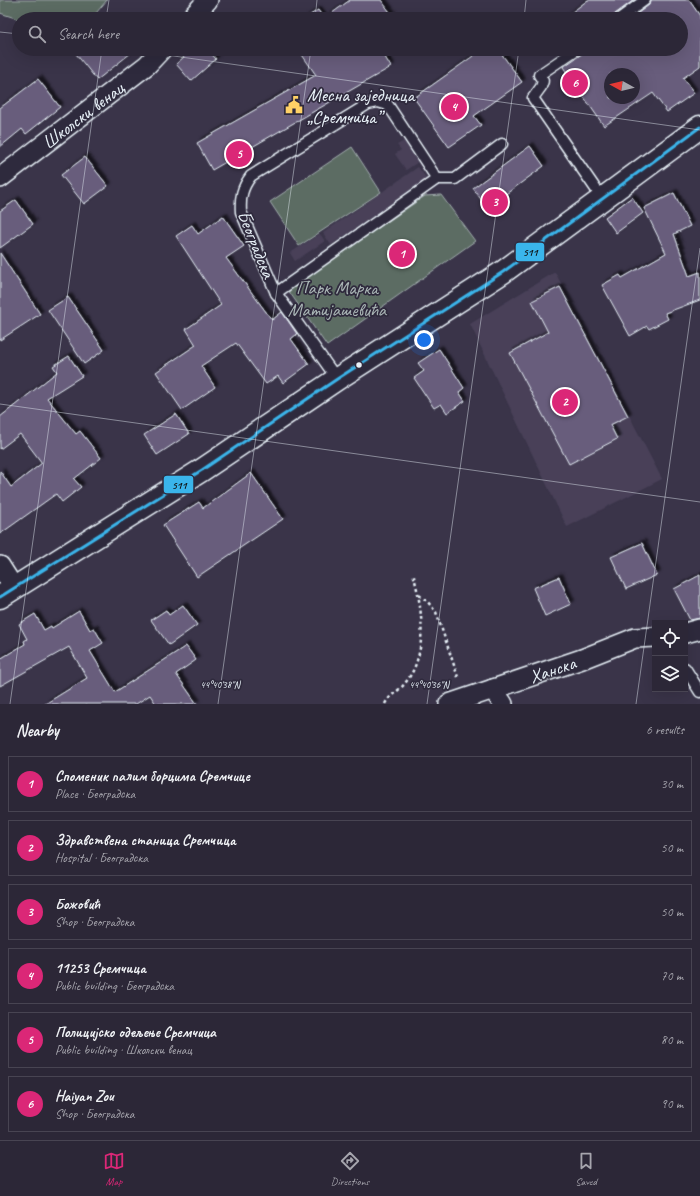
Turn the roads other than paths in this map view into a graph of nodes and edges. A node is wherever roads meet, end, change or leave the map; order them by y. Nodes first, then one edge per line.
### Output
1 (208, 0) edge
2 (645, 0) edge
3 (197, 12) edge
4 (629, 12) edge
5 (155, 56) edge
6 (567, 56) edge
7 (700, 127) edge
8 (502, 144) dead end
9 (0, 178) edge
10 (437, 179) junction
11 (602, 198) junction
12 (276, 293) junction
13 (337, 378) junction
14 (0, 566) edge
15 (7, 593) edge
16 (700, 629) edge
17 (688, 632) edge
18 (652, 638) edge
19 (688, 673) edge
20 (700, 692) edge
21 (498, 697) edge
22 (449, 704) edge

1 - 3 street
2 - 4 lane
5 - 9 street, Школски венац
6 - 11 lane
7 - 11 main road
8 - 10 lane
10 - 12 lane
10 - 12 lane, Београдска
11 - 13 main road
12 - 13 lane, Београдска
13 - 15 main road
14 - 15 street
16 - 17 street
18 - 21 street, Ханска
19 - 20 lane
21 - 22 street, Ханска

